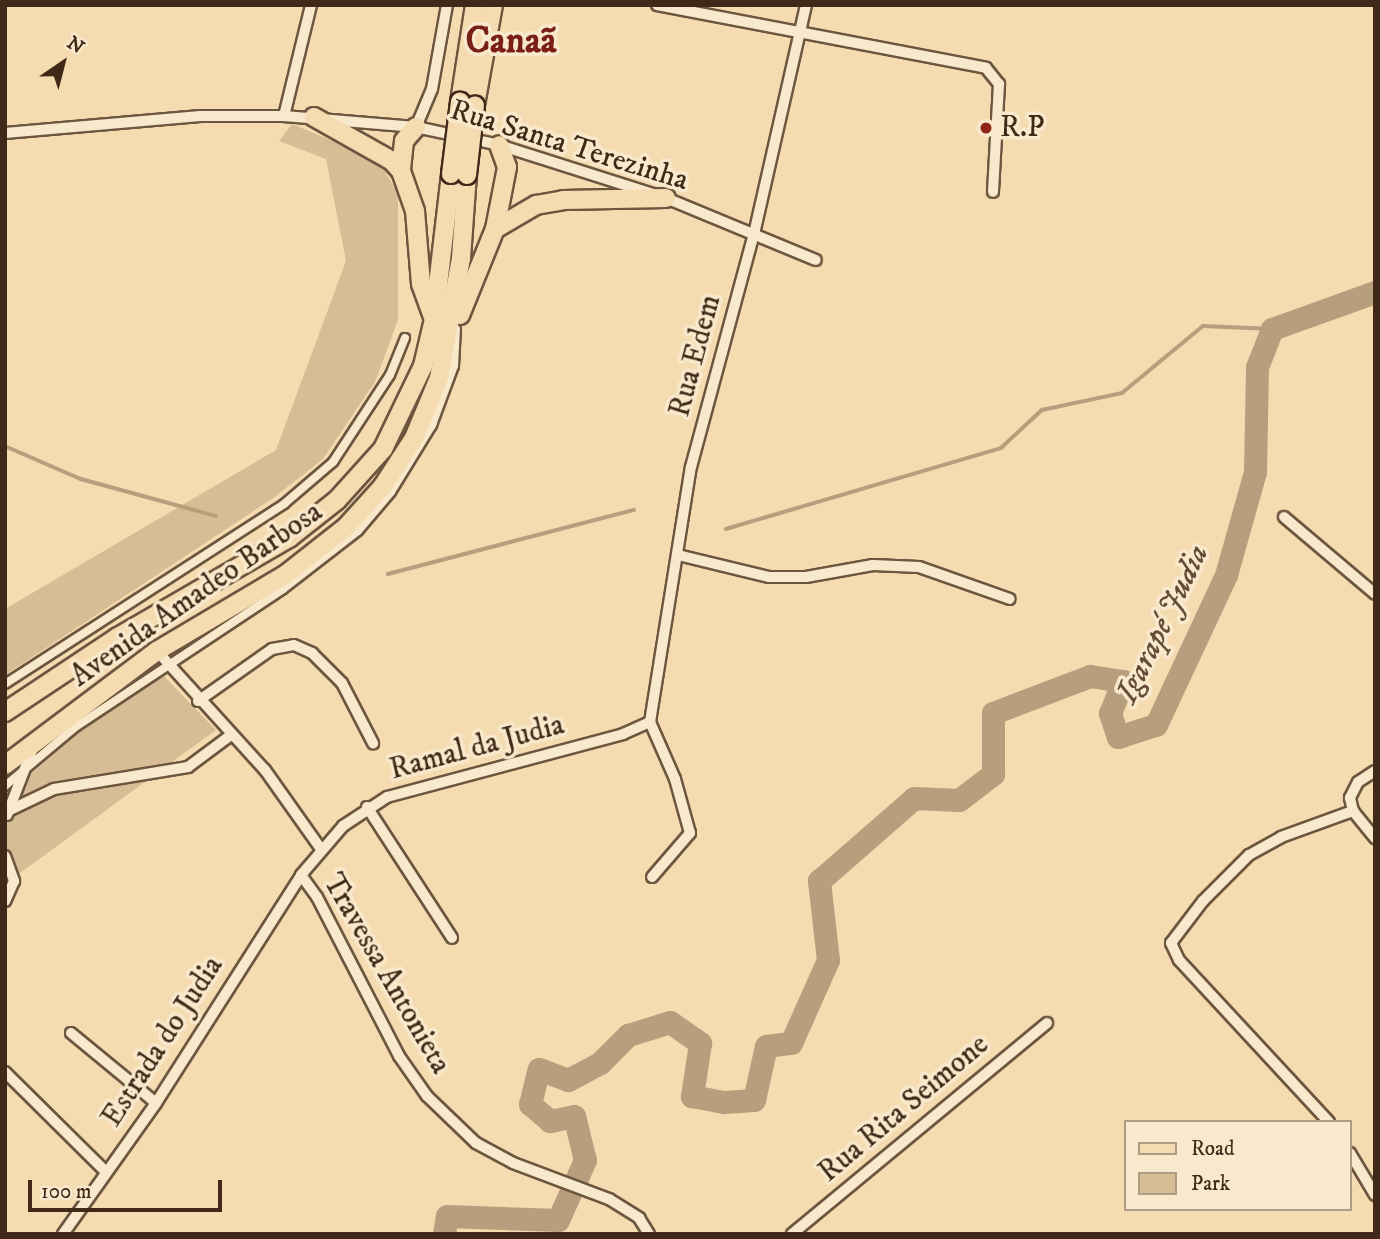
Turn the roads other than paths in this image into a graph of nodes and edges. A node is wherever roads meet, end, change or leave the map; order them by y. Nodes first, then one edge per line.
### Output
1 (299, 5) edge
2 (447, 5) edge
3 (657, 5) edge
4 (806, 5) edge
5 (487, 6) edge
6 (311, 7) edge
7 (799, 33) junction
8 (284, 116) junction
9 (314, 117) junction
10 (416, 127) junction
11 (5, 133) edge
12 (499, 145) junction
13 (401, 171) junction
14 (459, 174) junction
15 (993, 192) dead end
16 (666, 198) junction
17 (495, 229) junction
18 (754, 234) junction
19 (816, 260) dead end
20 (434, 319) junction
21 (453, 330) junction
22 (405, 338) dead end
23 (1284, 517) dead end
24 (678, 555) junction
25 (1375, 594) edge
26 (1010, 599) dead end
27 (162, 657) junction
28 (5, 684) edge
29 (198, 701) junction
30 (5, 712) edge
31 (650, 722) junction
32 (231, 735) junction
33 (36, 742) junction
34 (373, 743) dead end
35 (5, 765) edge
36 (24, 770) junction
37 (1371, 773) edge
38 (5, 786) edge
39 (367, 807) junction
40 (1353, 811) junction
41 (7, 814) edge
42 (1375, 838) edge
43 (321, 849) junction
44 (5, 856) edge
45 (301, 875) junction
46 (652, 877) dead end
47 (5, 901) edge
48 (452, 939) dead end
49 (1047, 1023) dead end
50 (71, 1033) dead end
51 (5, 1072) edge
52 (156, 1103) junction
53 (1327, 1120) edge
54 (1352, 1156) edge
55 (106, 1172) junction
56 (1375, 1195) edge
57 (63, 1234) edge
58 (649, 1234) edge
59 (792, 1234) edge

1 - 6 street
2 - 10 street
3 - 7 street
4 - 7 street, Rua Edem
5 - 14 main road, Avenida Amadeo Barbosa, bridge
6 - 8 street
7 - 15 street
7 - 18 street, Rua Edem
8 - 9 street, Rua Santa Terezinha
8 - 11 street, Rua Santa Terezinha
9 - 10 street, Rua Santa Terezinha
9 - 13 main road
10 - 12 street, Rua Santa Terezinha
10 - 13 main road
12 - 16 street, Rua Santa Terezinha
12 - 17 main road
13 - 20 main road
14 - 20 main road, Avenida Amadeo Barbosa
14 - 21 main road, Avenida Amadeo Barbosa
16 - 17 main road
16 - 18 street, Rua Santa Terezinha
17 - 21 main road
18 - 19 street, Rua Santa Terezinha
18 - 24 street, Rua Edem
20 - 30 main road, Avenida Amadeo Barbosa
21 - 27 main road, Avenida Amadeo Barbosa
22 - 28 street
23 - 25 street
24 - 26 street
24 - 31 street, Rua Edem
27 - 29 street
27 - 33 main road, Avenida Amadeo Barbosa
27 - 36 street
29 - 32 street
29 - 34 street
31 - 39 street, Ramal da Judia
31 - 46 street
32 - 41 street
32 - 43 street
33 - 35 main road, Avenida Amadeo Barbosa
33 - 36 street
36 - 38 street
36 - 41 street
37 - 40 street
39 - 43 street, Ramal da Judia
39 - 48 street
40 - 42 street
40 - 53 street
43 - 45 street, Ramal da Judia
44 - 47 street
45 - 52 street, Estrada do Judia
45 - 58 street, Travessa Antonieta
49 - 59 street, Rua Rita Seimone
50 - 52 street
51 - 55 street
52 - 55 street, Estrada do Judia
54 - 56 street
55 - 57 street, Estrada do Judia

